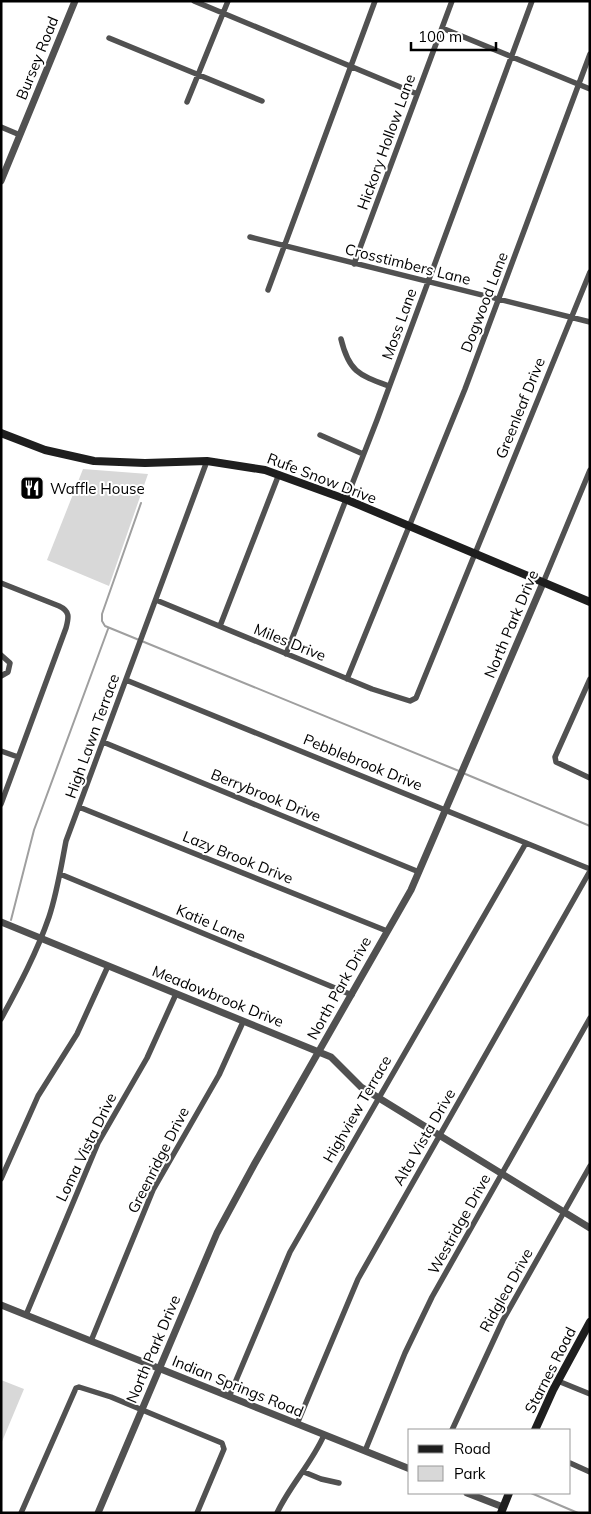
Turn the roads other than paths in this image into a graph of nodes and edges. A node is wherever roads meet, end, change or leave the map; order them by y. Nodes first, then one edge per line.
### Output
1 (75, 1) edge
2 (194, 1) edge
3 (228, 1) edge
4 (375, 1) edge
5 (452, 1) edge
6 (532, 1) edge
7 (223, 14) junction
8 (442, 28) junction
9 (109, 38) dead end
10 (590, 54) edge
11 (511, 57) junction
12 (351, 66) junction
13 (198, 75) junction
14 (579, 84) junction
15 (590, 89) edge
16 (417, 94) junction
17 (262, 101) dead end
18 (187, 102) dead end
19 (1, 127) edge
20 (20, 135) junction
21 (1, 181) edge
22 (250, 237) dead end
23 (285, 246) junction
24 (354, 264) junction
25 (590, 272) edge
26 (428, 281) junction
27 (268, 290) dead end
28 (499, 300) junction
29 (571, 317) junction
30 (590, 322) edge
31 (341, 340) dead end
32 (389, 386) junction
33 (1, 433) edge
34 (320, 435) dead end
35 (363, 454) junction
36 (207, 461) junction
37 (590, 470) edge
38 (279, 474) junction
39 (588, 479) edge
40 (345, 499) junction
41 (409, 527) junction
42 (474, 553) junction
43 (1, 583) edge
44 (543, 583) junction
45 (156, 600) junction
46 (590, 602) edge
47 (220, 626) junction
48 (1, 654) edge
49 (286, 654) junction
50 (1, 676) edge
51 (347, 679) junction
52 (590, 679) edge
53 (126, 680) junction
54 (416, 698) joint
55 (103, 742) junction
56 (1, 750) edge
57 (18, 757) junction
58 (590, 778) edge
59 (1, 804) edge
60 (79, 807) junction
61 (446, 810) junction
62 (526, 843) junction
63 (590, 870) edge
64 (419, 872) junction
65 (60, 874) junction
66 (1, 922) edge
67 (387, 931) junction
68 (40, 938) junction
69 (108, 966) junction
70 (176, 994) junction
71 (352, 995) junction
72 (590, 1018) edge
73 (1, 1019) edge
74 (244, 1022) junction
75 (319, 1052) junction
76 (378, 1098) junction
77 (439, 1136) junction
78 (590, 1166) edge
79 (501, 1175) junction
80 (1, 1179) edge
81 (564, 1212) junction
82 (590, 1228) edge
83 (1, 1305) edge
84 (26, 1315) junction
85 (590, 1322) edge
86 (91, 1341) junction
87 (160, 1369) junction
88 (558, 1381) junction
89 (590, 1394) edge
90 (229, 1397) junction
91 (142, 1410) junction
92 (297, 1424) junction
93 (452, 1429) edge
94 (535, 1429) edge
95 (324, 1435) junction
96 (365, 1451) junction
97 (571, 1463) edge
98 (408, 1468) edge
99 (304, 1472) junction
100 (590, 1472) edge
101 (339, 1483) dead end
102 (469, 1494) edge
103 (509, 1494) edge
104 (502, 1510) edge
105 (21, 1513) edge
106 (98, 1513) edge
107 (198, 1513) edge
108 (278, 1513) edge

1 - 20 street, Bursey Road
2 - 7 street
3 - 7 street
4 - 12 street
5 - 8 street, Hickory Hollow Lane
6 - 11 street, Moss Lane
7 - 12 street
7 - 13 street
8 - 11 street
8 - 16 street, Hickory Hollow Lane
9 - 13 street
10 - 14 street, Dogwood Lane
11 - 14 street
11 - 26 street, Moss Lane
12 - 16 street
12 - 23 street
13 - 17 street
13 - 18 street
14 - 15 street
14 - 28 street, Dogwood Lane
16 - 24 street, Hickory Hollow Lane
19 - 20 street
20 - 21 street, Bursey Road
22 - 23 street, Crosstimbers Lane
23 - 24 street, Crosstimbers Lane
23 - 27 street
24 - 26 street, Crosstimbers Lane
25 - 29 street, Greenleaf Drive
26 - 28 street, Crosstimbers Lane
26 - 32 street, Moss Lane
28 - 29 street, Crosstimbers Lane
28 - 41 street, Dogwood Lane
29 - 30 street, Crosstimbers Lane
29 - 42 street, Greenleaf Drive
31 - 32 street
32 - 35 street, Moss Lane
33 - 36 main road, Rufe Snow Drive
34 - 35 street
35 - 40 street, Moss Lane
36 - 38 main road, Rufe Snow Drive
36 - 45 street, High Lawn Terrace
37 - 39 street, North Park Drive
38 - 40 main road, Rufe Snow Drive
38 - 47 street
39 - 44 street, North Park Drive
40 - 41 main road, Rufe Snow Drive
40 - 49 street, Moss Lane
41 - 42 main road, Rufe Snow Drive
41 - 51 street, Dogwood Lane
42 - 44 main road, Rufe Snow Drive
42 - 54 street, Greenleaf Drive
43 - 57 street
44 - 46 main road, Rufe Snow Drive
44 - 61 street, North Park Drive
45 - 47 street, Miles Drive
45 - 53 street, High Lawn Terrace
47 - 49 street, Miles Drive
48 - 50 street
49 - 51 street, Miles Drive
51 - 54 street, Miles Drive
52 - 58 street
53 - 55 street, High Lawn Terrace
53 - 61 street, Pebblebrook Drive
55 - 60 street, High Lawn Terrace
55 - 64 street, Berrybrook Drive
56 - 57 street
57 - 59 street
60 - 65 street, High Lawn Terrace
60 - 67 street, Lazy Brook Drive
61 - 62 street, Pebblebrook Drive
61 - 64 street, North Park Drive
62 - 63 street, Pebblebrook Drive
62 - 76 street, Highview Terrace
63 - 77 street, Alta Vista Drive
64 - 67 street, North Park Drive
65 - 68 street, High Lawn Terrace
65 - 71 street, Katie Lane
66 - 68 street, Meadowbrook Drive
67 - 71 street, North Park Drive
68 - 69 street, Meadowbrook Drive
68 - 73 street, High Lawn Terrace
69 - 70 street, Meadowbrook Drive
69 - 80 street
70 - 74 street, Meadowbrook Drive
70 - 84 street, Loma Vista Drive
71 - 75 street, North Park Drive
72 - 79 street, Westridge Drive
74 - 75 street, Meadowbrook Drive
74 - 86 street, Greenridge Drive
75 - 76 street, Meadowbrook Drive
75 - 87 street, North Park Drive
76 - 77 street, Meadowbrook Drive
76 - 90 street, Highview Terrace
77 - 79 street, Meadowbrook Drive
77 - 92 street, Alta Vista Drive
78 - 81 street, Ridglea Drive
79 - 81 street, Meadowbrook Drive
79 - 96 street, Westridge Drive
81 - 82 street, Meadowbrook Drive
81 - 93 street, Ridglea Drive
83 - 84 street, Indian Springs Road
84 - 86 street, Indian Springs Road
85 - 88 main road, Starnes Road
86 - 87 street, Indian Springs Road
87 - 90 street, Indian Springs Road
87 - 91 street, North Park Drive
88 - 89 street
88 - 94 main road, Starnes Road
90 - 92 street, Indian Springs Road
91 - 105 street
91 - 106 street, North Park Drive
91 - 107 street
92 - 95 street, Indian Springs Road
95 - 96 street, Indian Springs Road
95 - 99 street
96 - 98 street, Indian Springs Road
97 - 100 street
99 - 101 street
99 - 108 street
102 - 104 street
103 - 104 main road

